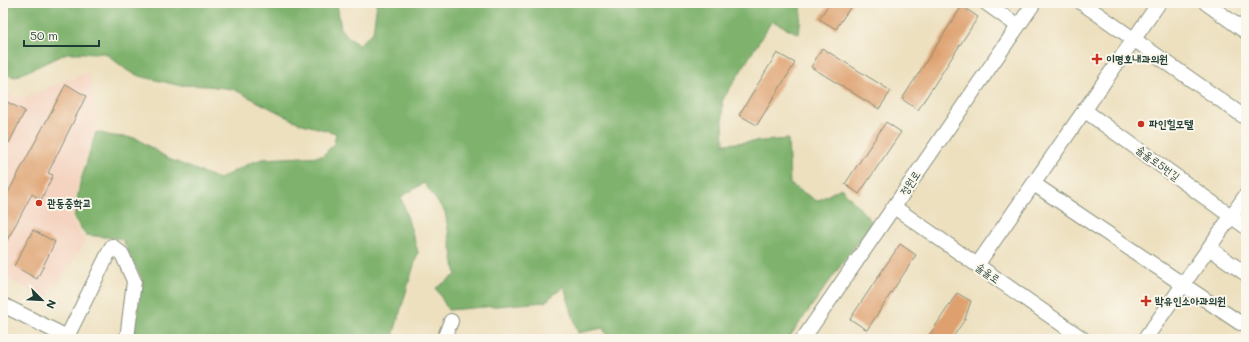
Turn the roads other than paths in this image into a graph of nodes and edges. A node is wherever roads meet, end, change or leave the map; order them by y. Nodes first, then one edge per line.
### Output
1 (986, 3) edge
2 (1034, 3) edge
3 (1082, 3) edge
4 (1159, 3) edge
5 (1206, 3) edge
6 (1018, 26) junction
7 (1246, 32) edge
8 (1134, 39) junction
9 (1084, 110) junction
10 (1246, 118) edge
11 (1034, 184) junction
12 (1246, 195) edge
13 (894, 207) junction
14 (1231, 216) junction
15 (1246, 228) edge
16 (1209, 248) junction
17 (977, 265) junction
18 (1246, 274) edge
19 (1183, 286) junction
20 (3, 305) edge
21 (451, 321) dead end
22 (1240, 323) dead end
23 (68, 338) edge
24 (127, 339) edge
25 (444, 339) edge
26 (803, 339) edge
27 (1083, 339) edge
28 (1145, 339) edge

1 - 6 street
2 - 6 street, 정원로
3 - 8 street
4 - 8 street
5 - 7 street
6 - 13 street, 정원로
8 - 9 street
8 - 10 street
9 - 11 street
9 - 14 street, 솔올로5번길
11 - 17 street
11 - 19 street
12 - 14 street
13 - 17 street, 솔올로
13 - 26 street, 정원로
14 - 15 street, 솔올로5번길
14 - 16 street
16 - 18 street
16 - 19 street
17 - 27 street, 솔올로
19 - 22 street
19 - 28 street
20 - 23 street
21 - 25 street
23 - 24 street

